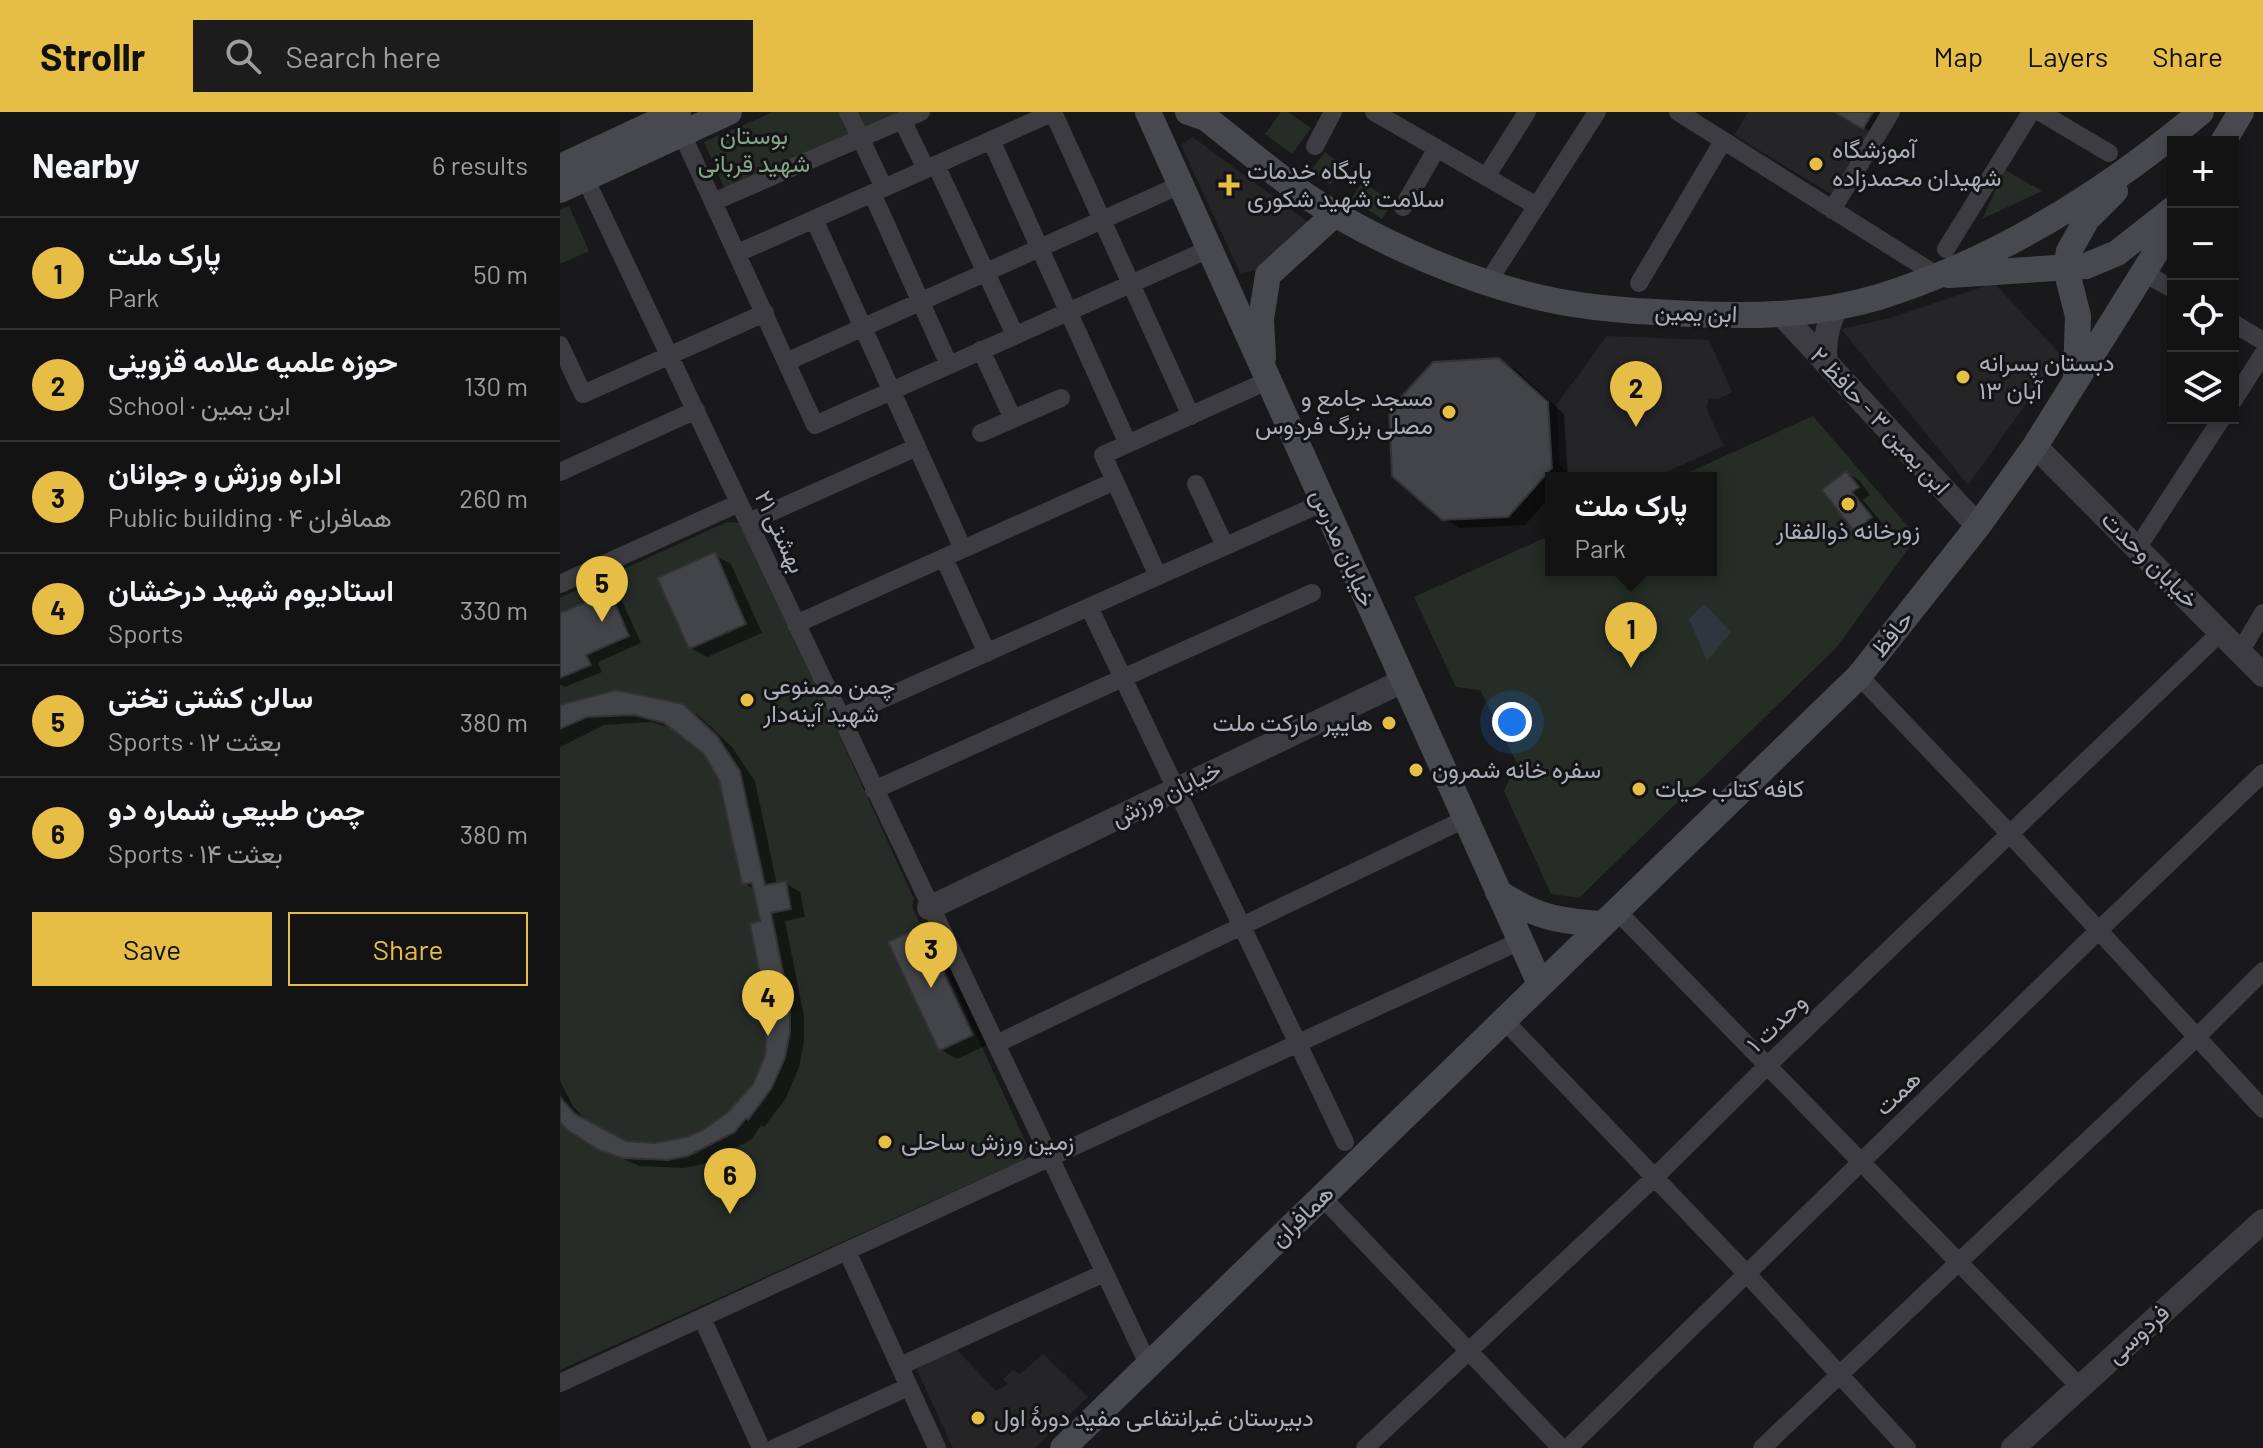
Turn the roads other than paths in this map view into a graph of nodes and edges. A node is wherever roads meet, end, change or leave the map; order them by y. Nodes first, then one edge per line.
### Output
1 (729, 112) edge
2 (848, 112) edge
3 (921, 112) edge
4 (1054, 112) edge
5 (1148, 112) edge
6 (1333, 112) edge
7 (1527, 112) edge
8 (1597, 112) edge
9 (1678, 112) edge
10 (1891, 112) edge
11 (2031, 112) edge
12 (2040, 112) edge
13 (2201, 112) edge
14 (2241, 112) edge
15 (1202, 113) edge
16 (1386, 115) edge
17 (902, 120) junction
18 (680, 123) edge
19 (2227, 136) edge
20 (860, 138) junction
21 (991, 140) junction
22 (1723, 141) junction
23 (1315, 146) dead end
24 (1437, 148) junction
25 (2109, 153) dead end
26 (2148, 157) junction
27 (560, 167) edge
28 (931, 167) junction
29 (1486, 177) junction
30 (585, 178) junction
31 (1180, 185) junction
32 (560, 190) edge
33 (878, 190) junction
34 (713, 202) junction
35 (1535, 205) junction
36 (1403, 207) dead end
37 (1832, 210) junction
38 (1336, 213) junction
39 (2167, 214) edge
40 (814, 219) junction
41 (1102, 220) junction
42 (2167, 235) edge
43 (1040, 248) junction
44 (1946, 249) dead end
45 (738, 253) junction
46 (1213, 259) junction
47 (2066, 269) junction
48 (986, 273) junction
49 (2144, 273) junction
50 (1268, 275) junction
51 (1938, 276) junction
52 (1488, 282) junction
53 (1639, 283) dead end
54 (1131, 284) junction
55 (2167, 286) edge
56 (921, 301) junction
57 (1836, 307) junction
58 (1069, 311) junction
59 (765, 313) junction
60 (1782, 315) junction
61 (2078, 316) junction
62 (2113, 323) junction
63 (863, 327) junction
64 (2239, 327) edge
65 (1015, 335) junction
66 (2263, 341) edge
67 (981, 350) junction
68 (2263, 354) edge
69 (562, 355) edge
70 (670, 355) junction
71 (786, 362) junction
72 (1826, 363) junction
73 (949, 365) junction
74 (2076, 380) junction
75 (1267, 381) junction
76 (891, 391) junction
77 (2239, 392) edge
78 (1061, 398) dead end
79 (696, 410) junction
80 (1191, 416) junction
81 (1013, 419) junction
82 (2218, 424) edge
83 (981, 433) dead end
84 (1128, 444) junction
85 (2035, 446) junction
86 (917, 447) junction
87 (560, 472) edge
88 (1115, 481) junction
89 (1196, 484) dead end
90 (739, 503) junction
91 (1322, 503) junction
92 (749, 522) junction
93 (1978, 526) junction
94 (1225, 546) junction
95 (2138, 547) junction
96 (963, 549) junction
97 (944, 558) junction
98 (1158, 576) junction
99 (560, 584) edge
100 (1312, 593) dead end
101 (1089, 607) junction
102 (2263, 613) edge
103 (796, 624) junction
104 (2221, 632) junction
105 (2240, 652) junction
106 (987, 653) junction
107 (2263, 675) edge
108 (1859, 676) junction
109 (1123, 678) junction
110 (1403, 681) junction
111 (840, 718) junction
112 (2263, 773) edge
113 (1177, 789) junction
114 (874, 790) junction
115 (1465, 819) junction
116 (2010, 834) junction
117 (1498, 892) junction
118 (929, 908) junction
119 (1610, 918) junction
120 (1242, 926) junction
121 (2098, 931) junction
122 (1520, 941) junction
123 (2263, 971) edge
124 (1540, 984) junction
125 (1504, 1020) junction
126 (2196, 1038) junction
127 (1298, 1043) junction
128 (996, 1044) junction
129 (1768, 1065) junction
130 (2263, 1109) edge
131 (1345, 1142) dead end
132 (1049, 1157) junction
133 (1862, 1162) junction
134 (1655, 1177) junction
135 (1322, 1197) junction
136 (2263, 1221) edge
137 (847, 1251) junction
138 (1959, 1261) junction
139 (1104, 1273) junction
140 (1748, 1275) junction
141 (702, 1318) junction
142 (1467, 1351) junction
143 (900, 1366) junction
144 (1149, 1366) junction
145 (1840, 1374) junction
146 (560, 1383) edge
147 (908, 1387) junction
148 (2080, 1387) junction
149 (761, 1448) edge
150 (775, 1448) edge
151 (937, 1448) edge
152 (1063, 1448) edge
153 (1365, 1448) edge
154 (1561, 1448) edge
155 (1568, 1448) edge
156 (1762, 1448) edge
157 (1907, 1448) edge
158 (2013, 1448) edge

1 - 18 main road
2 - 20 street
3 - 17 street
4 - 21 street
4 - 41 street
5 - 31 main road, خیابان مدرس
6 - 23 street
7 - 29 street
8 - 35 street
9 - 22 street
10 - 37 street
11 - 44 street
12 - 25 street
13 - 26 main road, ابن یمین
14 - 19 main road
15 - 38 main road, ابن یمین
16 - 24 street
17 - 20 street
17 - 28 street
18 - 27 main road
18 - 30 main road
18 - 34 street
20 - 33 street
20 - 34 street
21 - 28 street
21 - 43 street
22 - 37 street
22 - 53 street
24 - 29 street
24 - 36 street
26 - 47 main road
26 - 51 main road, ابن یمین
28 - 33 street
28 - 48 street
29 - 35 street
30 - 32 main road
30 - 70 street, بهشتی ۲۱
31 - 41 street
31 - 46 main road, خیابان مدرس
33 - 40 street
33 - 56 street
34 - 45 street
35 - 52 street
37 - 51 street
38 - 50 main road
38 - 52 main road, ابن یمین
39 - 47 main road
40 - 45 street
40 - 63 street
41 - 43 street
41 - 54 street
42 - 49 main road, حافظ
43 - 48 street
43 - 58 street
45 - 59 street
46 - 50 main road
46 - 54 street
46 - 75 main road, خیابان مدرس
47 - 51 main road
47 - 61 main road
48 - 56 street
48 - 65 street
49 - 55 street
49 - 62 main road, حافظ
50 - 75 main road
51 - 57 main road, ابن یمین
52 - 60 main road, ابن یمین
54 - 58 street
54 - 80 street
56 - 63 street
56 - 73 street
57 - 60 main road, ابن یمین
57 - 72 street
58 - 65 street
58 - 84 street
59 - 70 street
59 - 71 street
60 - 72 street, ابن یمین ۳ - حافظ ۲
61 - 62 main road
61 - 74 main road
62 - 74 main road, حافظ
63 - 71 street
63 - 76 street
64 - 66 street
65 - 67 street
67 - 73 street
67 - 81 street
68 - 77 street
69 - 70 street
70 - 79 street, بهشتی ۲۱
71 - 76 street
72 - 93 street, ابن یمین ۳ - حافظ ۲
73 - 76 street
74 - 85 main road, حافظ
75 - 80 street
75 - 91 main road, خیابان مدرس
76 - 86 street
78 - 81 street
79 - 87 street
79 - 90 street, بهشتی ۲۱
80 - 84 street
81 - 83 street
82 - 95 street
84 - 88 street
85 - 93 main road, حافظ
85 - 95 street, خیابان وحدت
86 - 92 street
86 - 96 street
88 - 96 street
88 - 98 street
89 - 94 street
90 - 92 street, بهشتی ۲۱
90 - 99 street
91 - 94 street
91 - 110 main road, خیابان مدرس
92 - 103 street, بهشتی ۲۱
93 - 108 main road, حافظ
94 - 98 street
95 - 104 street, خیابان وحدت
96 - 97 street
97 - 103 street
97 - 106 street
98 - 101 street
100 - 109 street
101 - 106 street
101 - 109 street
102 - 105 street
103 - 111 street, بهشتی ۲۱
104 - 105 street, خیابان وحدت
104 - 116 street, وحدت ۱
105 - 107 street, خیابان وحدت
106 - 111 street
108 - 116 street
108 - 119 main road, حافظ
109 - 113 street
109 - 114 street
110 - 113 street, خیابان ورزش
110 - 115 main road, خیابان مدرس
111 - 114 street, بهشتی ۲۱
112 - 121 street, همت
113 - 118 street, خیابان ورزش
113 - 120 street
114 - 118 street, بهشتی ۲۱
115 - 117 main road, خیابان مدرس
115 - 120 street
116 - 121 street
116 - 129 street, وحدت ۱
117 - 119 main road
117 - 122 main road, خیابان مدرس
118 - 128 street, بهشتی ۲۱
119 - 124 main road, حافظ
119 - 129 street
120 - 127 street
120 - 128 street
121 - 126 street
121 - 133 street, همت
122 - 124 main road, خیابان مدرس
122 - 127 street
123 - 126 street
124 - 125 main road, همافران
125 - 134 street
125 - 135 main road, همافران
126 - 130 street
126 - 138 street
127 - 131 street
127 - 132 street
128 - 132 street, بهشتی ۲۱
129 - 133 street
129 - 134 street, وحدت ۱
132 - 137 street
132 - 139 street, بهشتی ۲۱
133 - 138 street
133 - 140 street, همت
134 - 140 street
134 - 142 street, وحدت ۱
135 - 142 street
135 - 144 main road, همافران
136 - 148 street, فردوسی
137 - 141 street
137 - 143 street
138 - 145 street
138 - 148 street
139 - 143 street
139 - 144 street, بهشتی ۲۱
140 - 145 street
140 - 155 street, همت
141 - 146 street
141 - 149 street
142 - 153 street, وحدت ۱
142 - 154 street
143 - 147 street
144 - 152 main road, همافران
145 - 156 street
145 - 157 street
147 - 150 street
147 - 151 street
148 - 158 street, فردوسی

